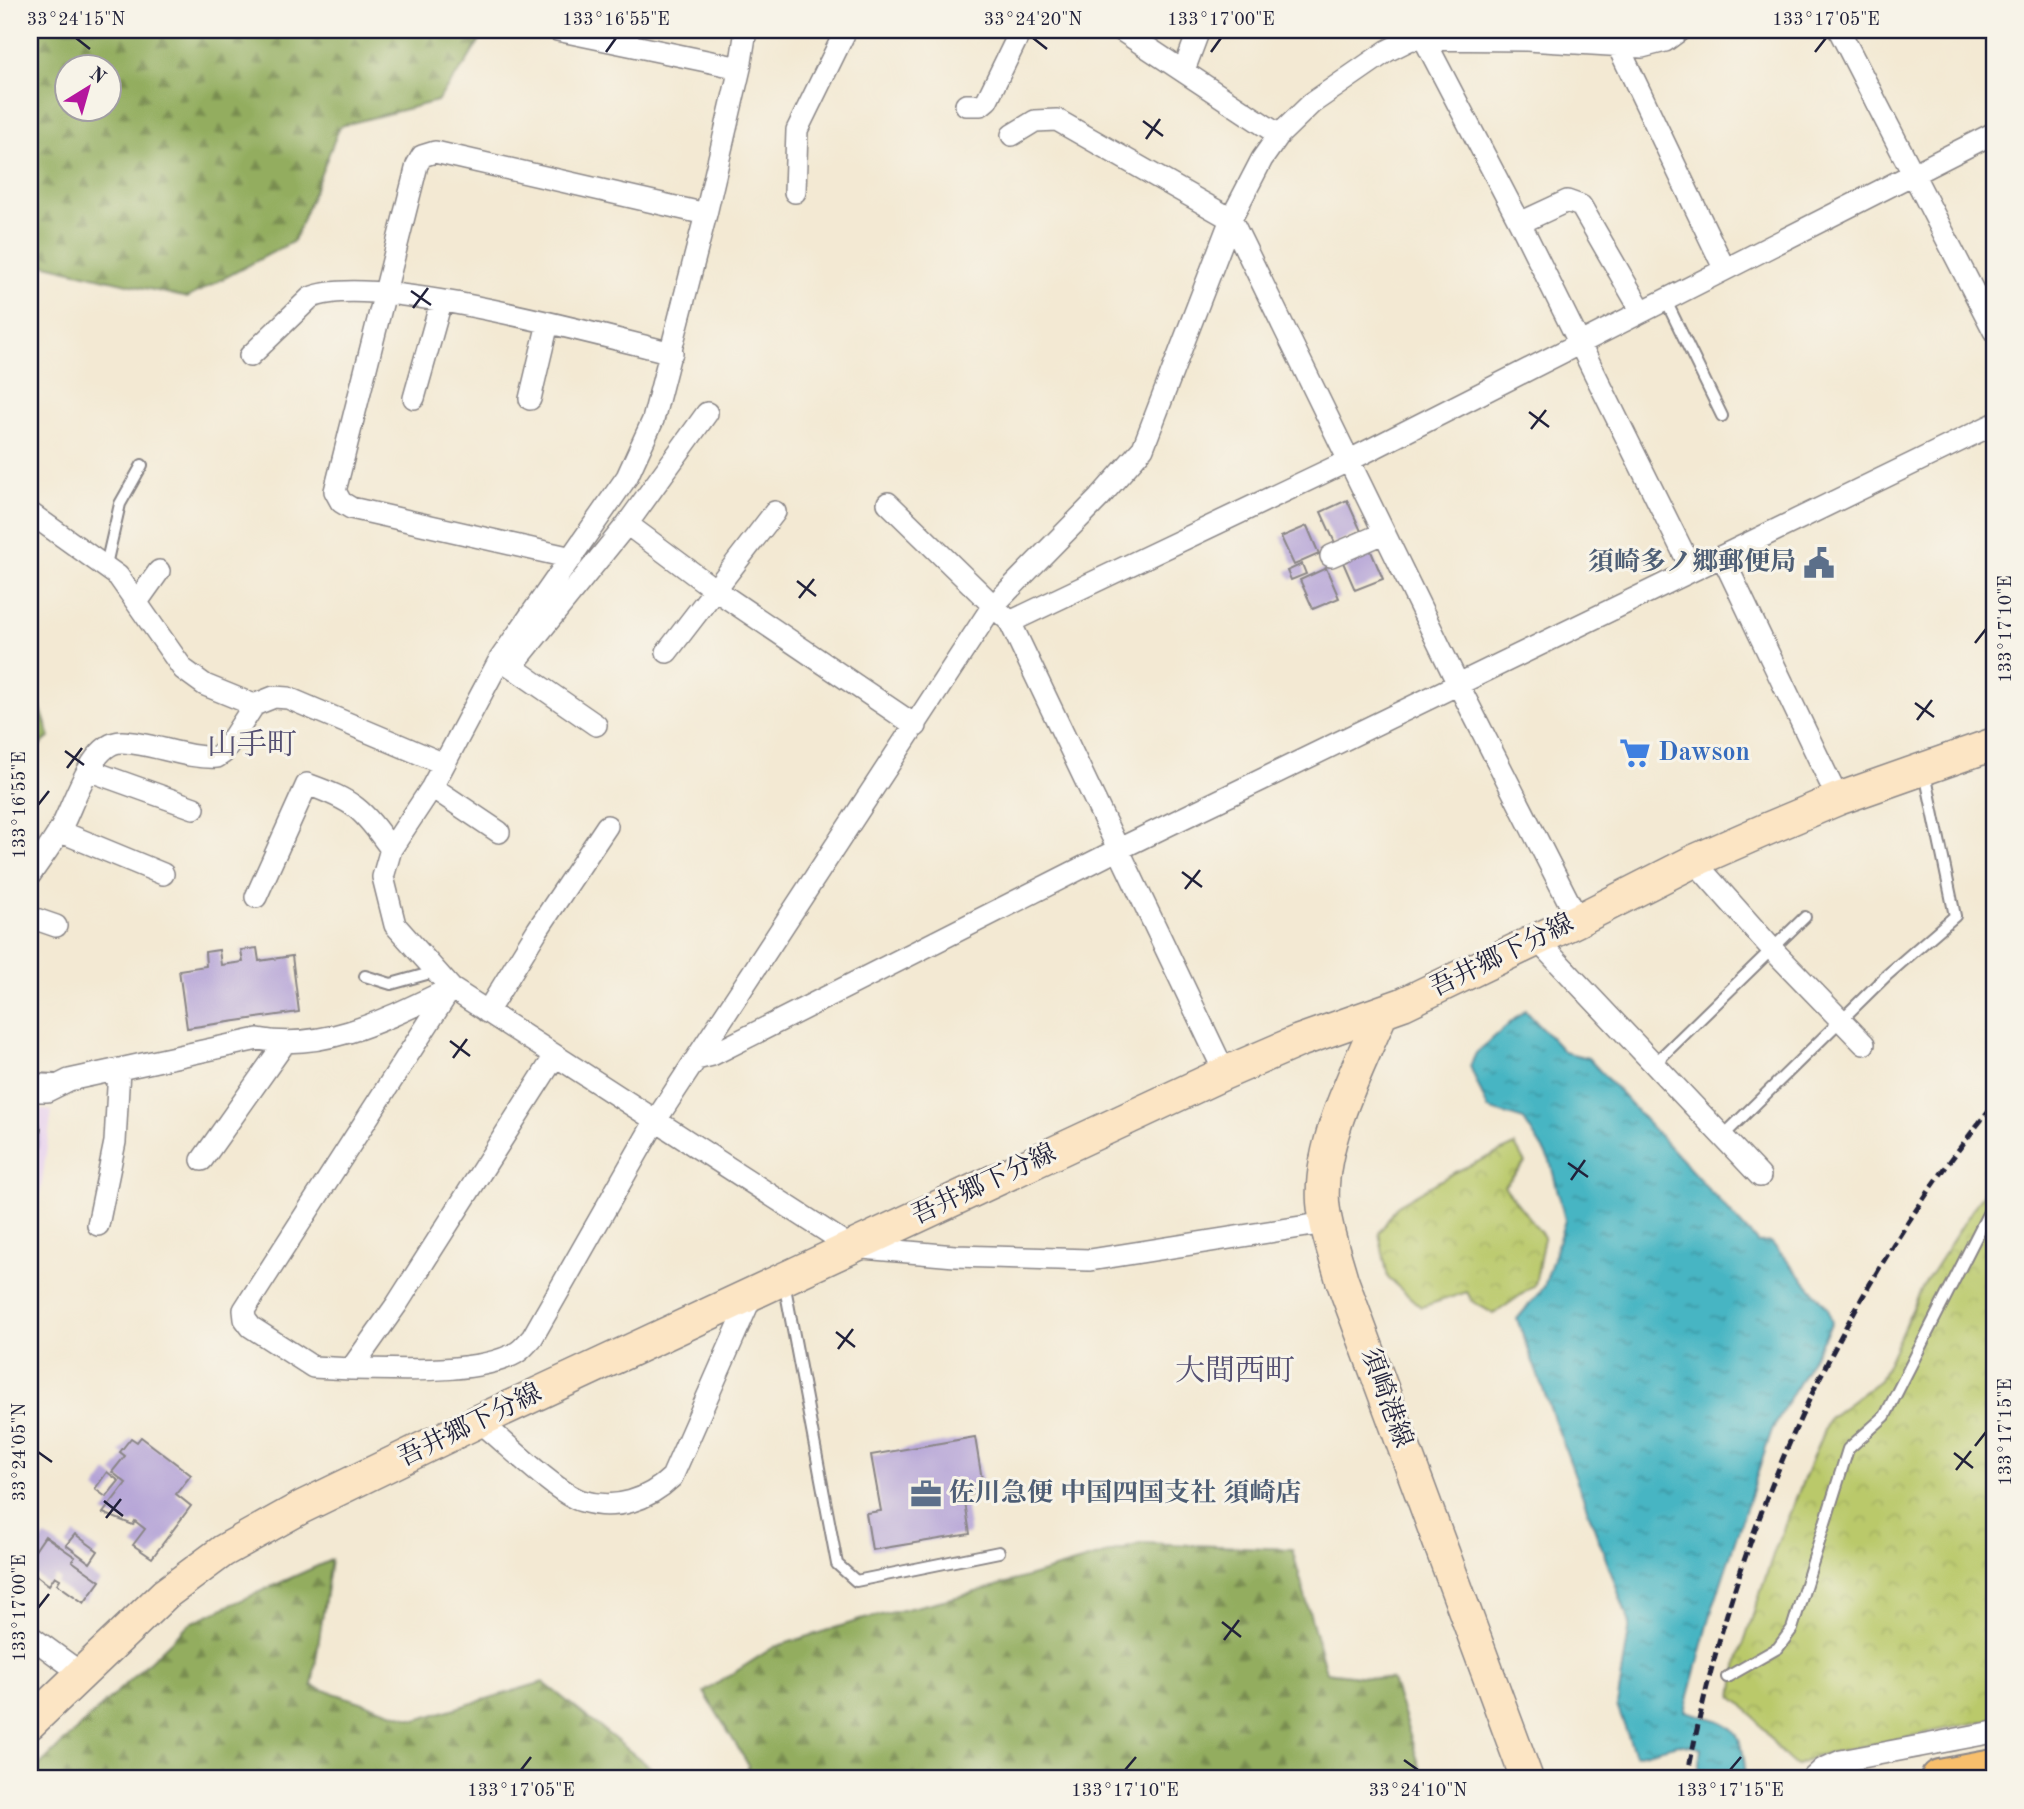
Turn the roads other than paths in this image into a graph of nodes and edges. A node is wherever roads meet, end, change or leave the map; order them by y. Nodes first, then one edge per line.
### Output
1 (557, 30) edge
2 (746, 30) edge
3 (846, 30) edge
4 (1021, 30) edge
5 (1121, 30) edge
6 (1199, 30) edge
7 (1680, 30) edge
8 (1839, 30) edge
9 (1423, 37) junction
10 (1619, 48) junction
11 (740, 68) junction
12 (1184, 70) junction
13 (966, 105) dead end
14 (1994, 133) edge
15 (1012, 135) dead end
16 (1279, 135) junction
17 (1913, 174) junction
18 (795, 192) dead end
19 (706, 214) junction
20 (1231, 219) junction
21 (1520, 223) junction
22 (1724, 268) junction
23 (383, 292) junction
24 (1665, 299) junction
25 (441, 302) junction
26 (1641, 310) junction
27 (548, 323) junction
28 (1994, 331) edge
29 (1579, 343) junction
30 (672, 353) junction
31 (250, 356) dead end
32 (414, 398) dead end
33 (530, 399) dead end
34 (707, 413) dead end
35 (1722, 416) dead end
36 (1994, 424) edge
37 (1350, 460) junction
38 (142, 465) dead end
39 (888, 503) dead end
40 (775, 512) dead end
41 (30, 513) edge
42 (627, 524) junction
43 (1384, 533) junction
44 (1331, 556) dead end
45 (1722, 556) junction
46 (572, 558) junction
47 (106, 565) junction
48 (1692, 570) junction
49 (159, 571) dead end
50 (714, 589) junction
51 (137, 602) junction
52 (992, 607) junction
53 (1010, 622) junction
54 (667, 652) dead end
55 (507, 662) junction
56 (1459, 687) junction
57 (254, 705) junction
58 (596, 725) dead end
59 (916, 726) junction
60 (1994, 744) edge
61 (444, 764) junction
62 (1924, 768) junction
63 (88, 770) junction
64 (432, 787) junction
65 (1838, 799) junction
66 (194, 808) dead end
67 (607, 826) dead end
68 (59, 831) junction
69 (499, 832) dead end
70 (391, 849) junction
71 (1117, 850) junction
72 (1694, 861) junction
73 (30, 874) edge
74 (163, 874) dead end
75 (256, 897) dead end
76 (30, 917) edge
77 (1805, 917) dead end
78 (1578, 920) junction
79 (56, 926) dead end
80 (1537, 940) junction
81 (1772, 949) junction
82 (434, 972) junction
83 (365, 976) dead end
84 (451, 988) junction
85 (487, 1012) junction
86 (1382, 1012) junction
87 (1842, 1023) junction
88 (285, 1044) junction
89 (1864, 1044) dead end
90 (555, 1056) junction
91 (696, 1059) junction
92 (1655, 1063) junction
93 (119, 1069) junction
94 (1225, 1073) junction
95 (30, 1079) edge
96 (69, 1080) junction
97 (30, 1091) edge
98 (656, 1119) junction
99 (1723, 1136) junction
100 (202, 1160) dead end
101 (1760, 1176) dead end
102 (1994, 1202) edge
103 (1326, 1223) junction
104 (98, 1225) dead end
105 (851, 1247) junction
106 (784, 1279) junction
107 (753, 1293) junction
108 (351, 1369) junction
109 (479, 1421) junction
110 (999, 1552) dead end
111 (30, 1636) edge
112 (82, 1674) junction
113 (1727, 1677) dead end
114 (30, 1723) edge
115 (1994, 1732) edge
116 (1994, 1769) edge
117 (1527, 1779) edge
118 (1812, 1779) edge
119 (1940, 1779) edge

1 - 11 street
2 - 11 street
3 - 18 street
4 - 13 street
5 - 12 street
6 - 12 street
7 - 10 street
8 - 17 street
9 - 10 street
9 - 16 street
9 - 21 street
10 - 22 street
11 - 19 street
12 - 16 street
14 - 17 street
15 - 20 street
16 - 20 street
17 - 22 street
17 - 28 street
19 - 23 street
19 - 30 street
20 - 37 street
20 - 52 street
21 - 26 street
21 - 29 street
22 - 24 street
23 - 25 street
23 - 31 street
23 - 46 street
24 - 26 street
24 - 35 lane
25 - 27 street
25 - 32 street
26 - 29 street
27 - 30 street
27 - 33 street
29 - 37 street
29 - 48 street
30 - 46 street
34 - 42 street
36 - 45 street
37 - 43 street
37 - 53 street
38 - 47 lane
39 - 52 street
40 - 50 street
41 - 47 street
42 - 50 street
42 - 55 street
43 - 44 street
43 - 56 street
45 - 48 street
45 - 65 street
46 - 55 street
47 - 51 street
48 - 56 street
49 - 51 street
50 - 54 street
50 - 59 street
51 - 57 street
52 - 53 street
52 - 59 street
53 - 71 street
55 - 58 street
55 - 61 street
56 - 71 street
56 - 78 street
57 - 61 street
57 - 63 street
59 - 91 street
60 - 62 main road, 吾井郷下分線
61 - 64 street
62 - 65 main road, 吾井郷下分線
62 - 87 lane
63 - 66 street
63 - 68 street
64 - 69 street
64 - 70 street
65 - 72 main road, 吾井郷下分線
67 - 85 street
68 - 73 street
68 - 74 street
70 - 75 street
70 - 82 street
71 - 91 street
71 - 94 street
72 - 78 main road, 吾井郷下分線
72 - 81 street
76 - 79 street
77 - 81 lane
78 - 80 main road, 吾井郷下分線
80 - 86 main road, 吾井郷下分線
80 - 92 street
81 - 87 street
81 - 92 lane
82 - 83 lane
82 - 84 street
84 - 85 street
84 - 88 street
84 - 108 street
85 - 90 street
86 - 94 main road, 吾井郷下分線
86 - 103 main road, 須崎港線
87 - 89 street
87 - 99 lane
88 - 93 street
88 - 100 street
90 - 98 street
90 - 108 street
91 - 98 street
92 - 99 street
93 - 96 street
93 - 104 street
94 - 105 main road, 吾井郷下分線
95 - 96 lane
96 - 97 street
98 - 105 street
98 - 108 street
99 - 101 street
102 - 113 lane
103 - 105 street
103 - 117 main road, 須崎港線
105 - 106 main road, 吾井郷下分線
106 - 107 main road, 吾井郷下分線
106 - 110 lane
107 - 109 main road, 吾井郷下分線
107 - 109 street
109 - 112 main road, 吾井郷下分線
111 - 112 street
112 - 114 main road, 吾井郷下分線
115 - 118 street
116 - 119 highway

